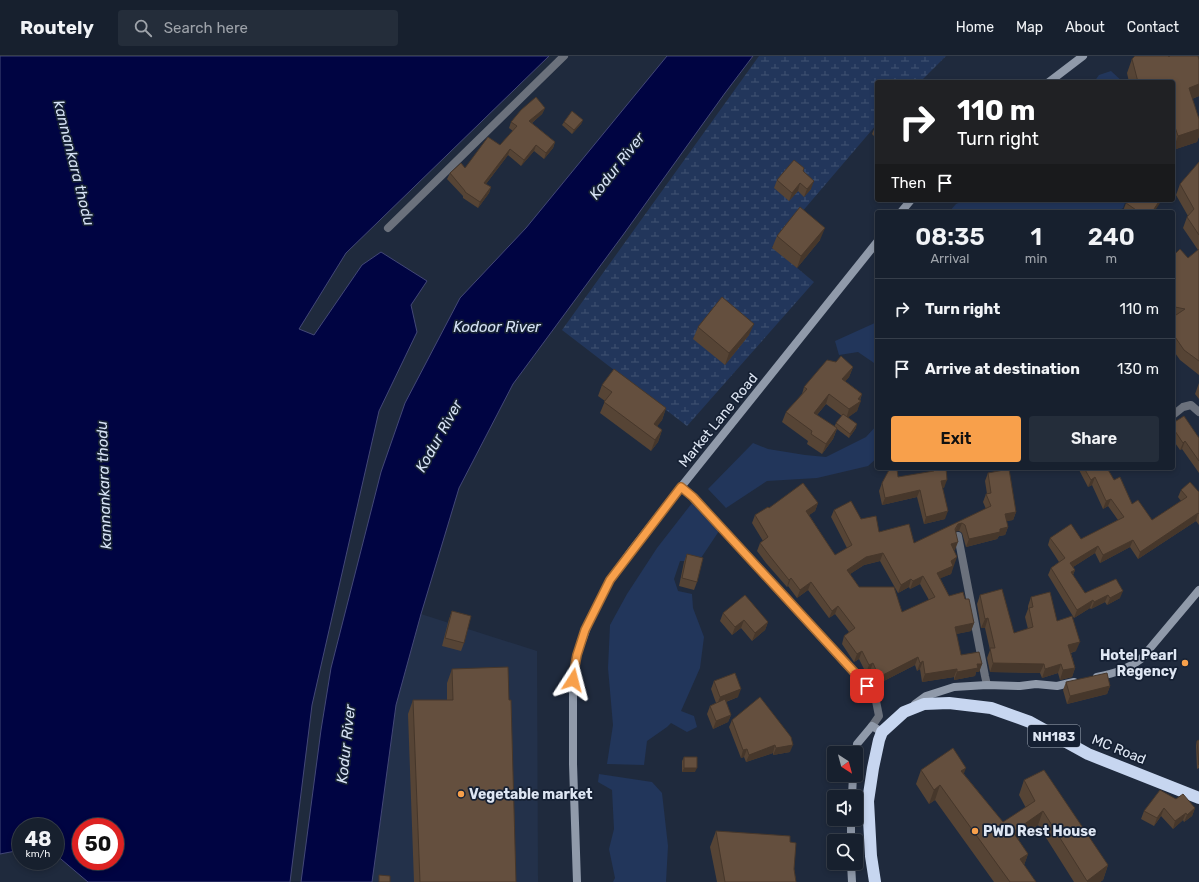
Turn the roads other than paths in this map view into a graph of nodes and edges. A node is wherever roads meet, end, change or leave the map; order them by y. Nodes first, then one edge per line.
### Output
1 (564, 56) edge
2 (1083, 56) edge
3 (1052, 80) edge
4 (909, 202) edge
5 (903, 210) edge
6 (388, 228) dead end
7 (875, 244) edge
8 (1199, 412) edge
9 (1175, 414) edge
10 (681, 487) junction
11 (958, 536) edge
12 (1199, 590) edge
13 (988, 685) junction
14 (904, 712) junction
15 (877, 729) junction
16 (857, 746) edge
17 (1199, 798) edge
18 (851, 870) edge
19 (577, 882) edge
20 (852, 882) edge
21 (875, 882) edge

1 - 6 street
2 - 3 main road
4 - 5 main road
7 - 10 main road, Market Lane Road
8 - 9 street
10 - 15 street
10 - 19 main road, Market Lane Road
11 - 13 street
12 - 13 main road
13 - 14 main road
14 - 15 highway, MC Road / NH183
14 - 17 highway, MC Road / NH183
15 - 16 main road
15 - 21 highway
18 - 20 main road

